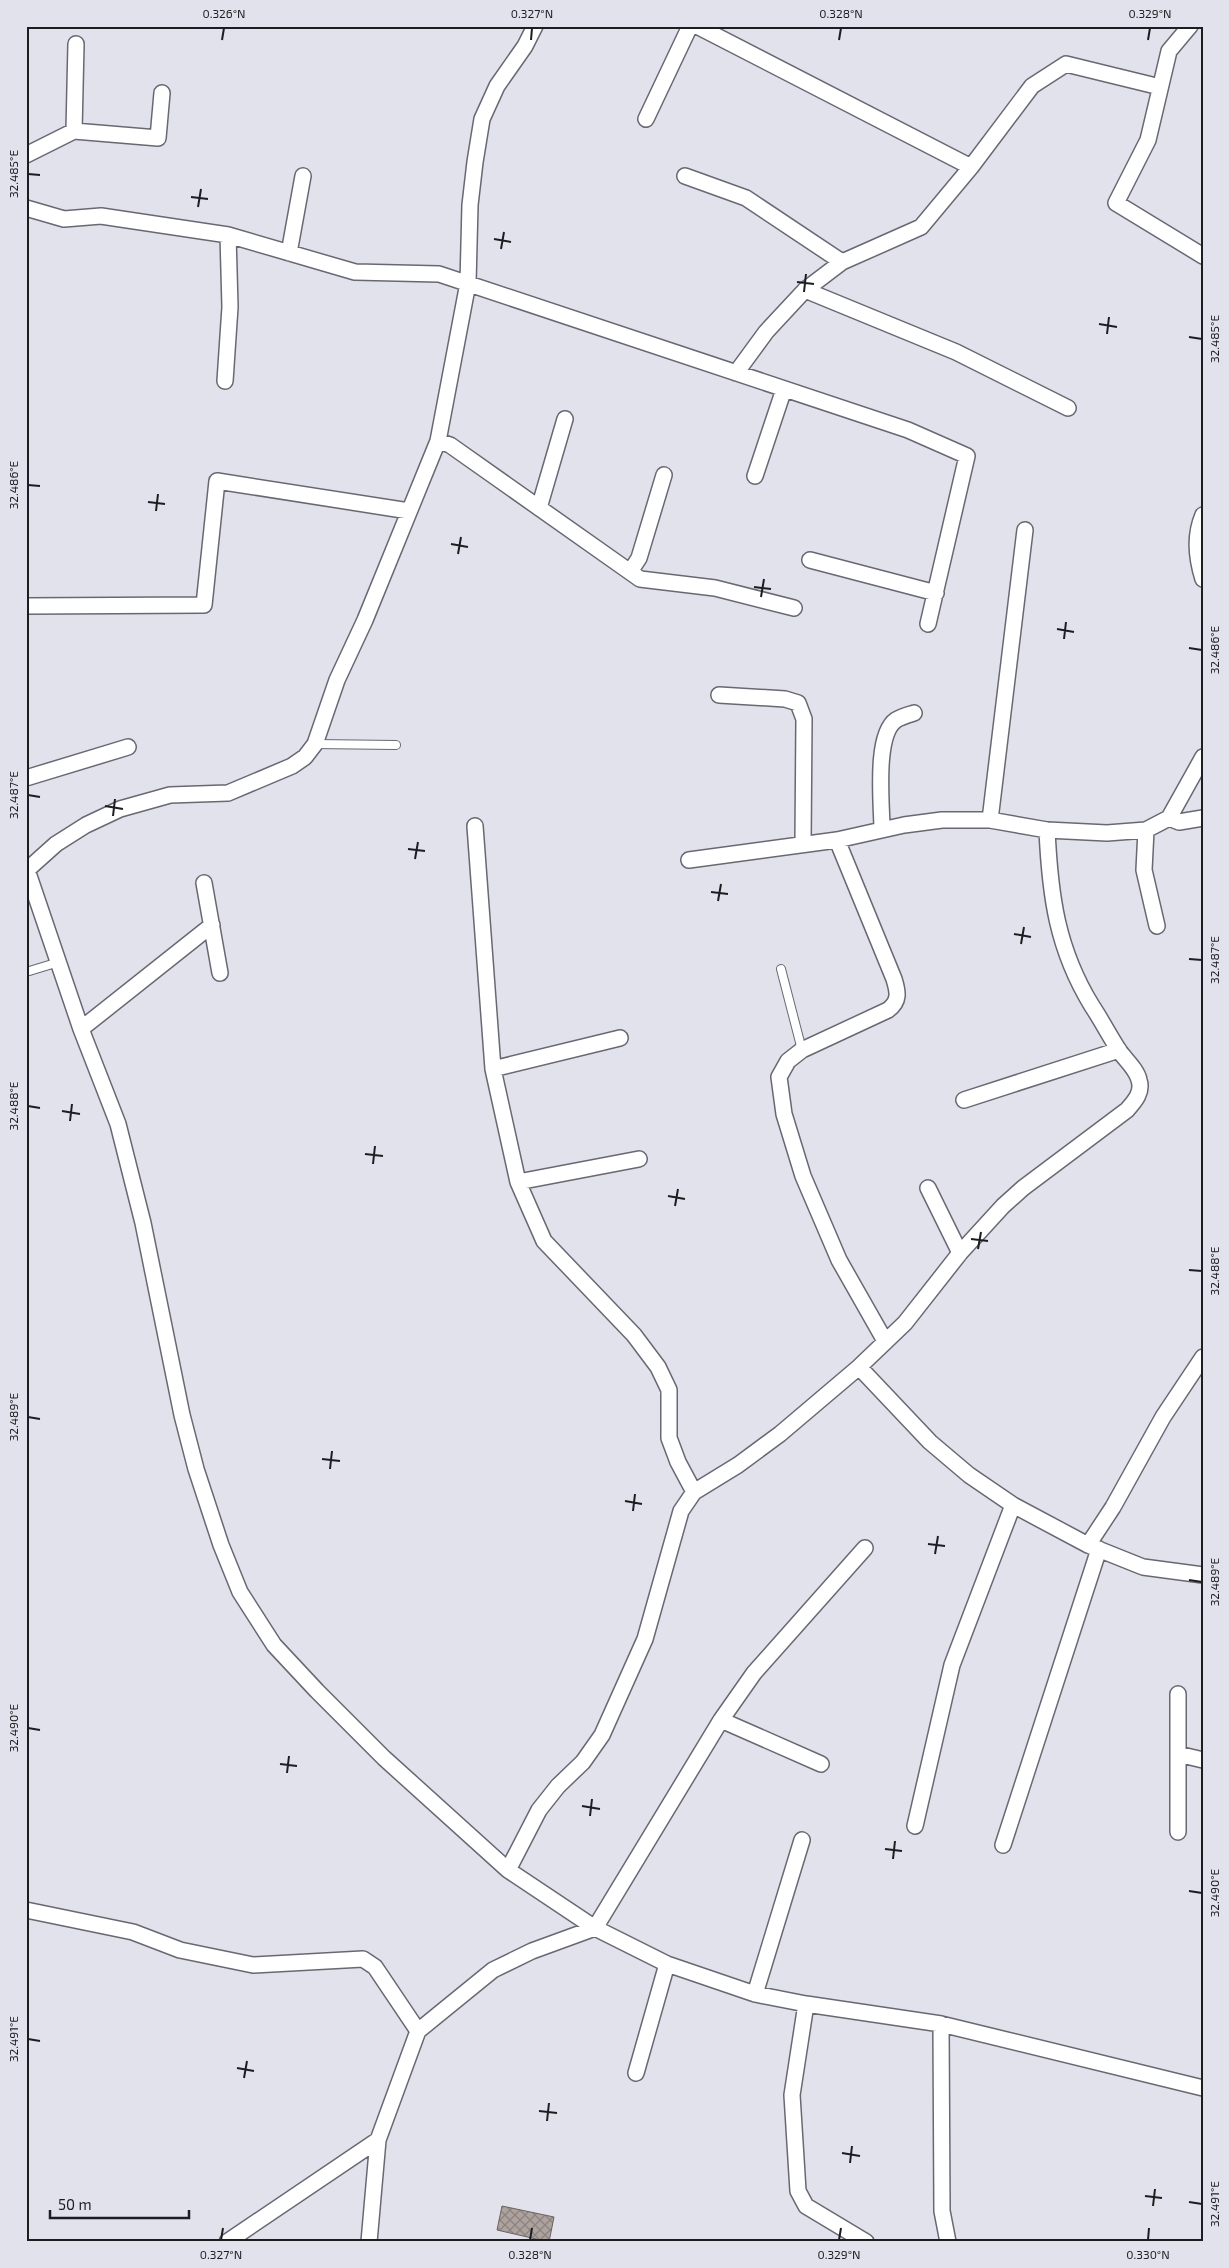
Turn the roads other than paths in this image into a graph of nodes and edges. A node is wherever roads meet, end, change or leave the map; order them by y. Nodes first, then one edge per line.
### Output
1 (535, 26) edge
2 (690, 26) edge
3 (697, 26) edge
4 (1190, 26) edge
5 (76, 44) dead end
6 (1160, 87) junction
7 (162, 93) dead end
8 (646, 119) dead end
9 (74, 130) junction
10 (26, 155) edge
11 (971, 167) junction
12 (303, 176) dead end
13 (685, 176) dead end
14 (26, 208) edge
15 (228, 236) junction
16 (290, 253) junction
17 (1203, 256) edge
18 (842, 262) junction
19 (468, 283) junction
20 (806, 290) junction
21 (736, 374) junction
22 (224, 381) dead end
23 (784, 389) junction
24 (1068, 408) dead end
25 (565, 419) dead end
26 (438, 441) junction
27 (664, 475) dead end
28 (755, 476) dead end
29 (539, 508) junction
30 (409, 511) junction
31 (1203, 515) edge
32 (1025, 530) dead end
33 (810, 560) dead end
34 (630, 572) junction
35 (1203, 578) edge
36 (936, 593) junction
37 (26, 606) edge
38 (794, 608) dead end
39 (928, 624) dead end
40 (719, 695) dead end
41 (914, 713) dead end
42 (315, 744) junction
43 (396, 745) dead end
44 (128, 747) dead end
45 (1203, 757) edge
46 (26, 778) edge
47 (1169, 818) junction
48 (1203, 818) edge
49 (990, 820) junction
50 (475, 826) dead end
51 (882, 830) junction
52 (1047, 830) junction
53 (1146, 830) junction
54 (837, 840) junction
55 (803, 844) junction
56 (689, 860) dead end
57 (27, 869) edge
58 (204, 883) dead end
59 (212, 925) junction
60 (1157, 926) dead end
61 (59, 962) junction
62 (781, 968) dead end
63 (26, 972) edge
64 (220, 973) dead end
65 (81, 1029) junction
66 (620, 1038) dead end
67 (802, 1050) junction
68 (1119, 1050) junction
69 (493, 1069) junction
70 (964, 1100) dead end
71 (640, 1159) dead end
72 (518, 1182) junction
73 (928, 1188) dead end
74 (960, 1253) junction
75 (885, 1341) junction
76 (1203, 1357) edge
77 (859, 1367) junction
78 (694, 1492) junction
79 (1013, 1504) junction
80 (865, 1548) dead end
81 (1093, 1548) junction
82 (1203, 1575) edge
83 (1178, 1694) dead end
84 (721, 1720) junction
85 (1178, 1754) junction
86 (1203, 1760) edge
87 (821, 1764) dead end
88 (915, 1826) dead end
89 (1178, 1832) dead end
90 (802, 1840) dead end
91 (1003, 1845) dead end
92 (508, 1870) junction
93 (26, 1910) edge
94 (595, 1928) junction
95 (667, 1964) junction
96 (755, 1994) junction
97 (806, 2004) junction
98 (941, 2024) junction
99 (418, 2031) junction
100 (636, 2074) dead end
101 (1203, 2088) edge
102 (378, 2140) junction
103 (227, 2242) edge
104 (369, 2242) edge
105 (866, 2242) edge
106 (948, 2242) edge

1 - 19 street
2 - 8 street
3 - 11 street
4 - 6 street
5 - 9 street
6 - 11 street
6 - 17 street
7 - 9 street
9 - 10 street
11 - 18 street
12 - 16 street
13 - 18 street
14 - 15 street
15 - 16 street
15 - 22 street
16 - 19 street
18 - 20 street
19 - 21 street
19 - 26 street
20 - 21 street
20 - 24 street
21 - 23 street
23 - 28 street
23 - 36 street
25 - 29 street
26 - 29 street
26 - 30 street
27 - 34 street
29 - 34 street
30 - 37 street
30 - 42 street
31 - 35 street
32 - 49 street
33 - 36 street
34 - 38 street
36 - 39 street
40 - 55 street
41 - 51 street
42 - 43 lane
42 - 57 street
44 - 46 street
45 - 47 street
47 - 48 street
47 - 53 street
49 - 51 street
49 - 52 street
50 - 69 street
51 - 54 street
52 - 53 street
52 - 68 street
53 - 60 street
54 - 55 street
54 - 67 street
55 - 56 street
57 - 61 street
58 - 59 street
59 - 64 street
59 - 65 street
61 - 63 lane
61 - 65 street
62 - 67 lane
65 - 92 street
66 - 69 street
67 - 75 street
68 - 70 street
68 - 74 street
69 - 72 street
71 - 72 street
72 - 78 street
73 - 74 street
74 - 75 street
75 - 77 street
76 - 81 street
77 - 78 street
77 - 79 street
78 - 92 street
79 - 81 street
79 - 88 street
80 - 84 street
81 - 82 street
81 - 91 street
83 - 85 street
84 - 87 street
84 - 94 street
85 - 86 street
85 - 89 street
90 - 96 street
92 - 94 street
93 - 99 street
94 - 95 street
94 - 99 street
95 - 96 street
95 - 100 street
96 - 97 street
97 - 98 street
97 - 105 street
98 - 101 street
98 - 106 street
99 - 102 street
102 - 103 street
102 - 104 street

